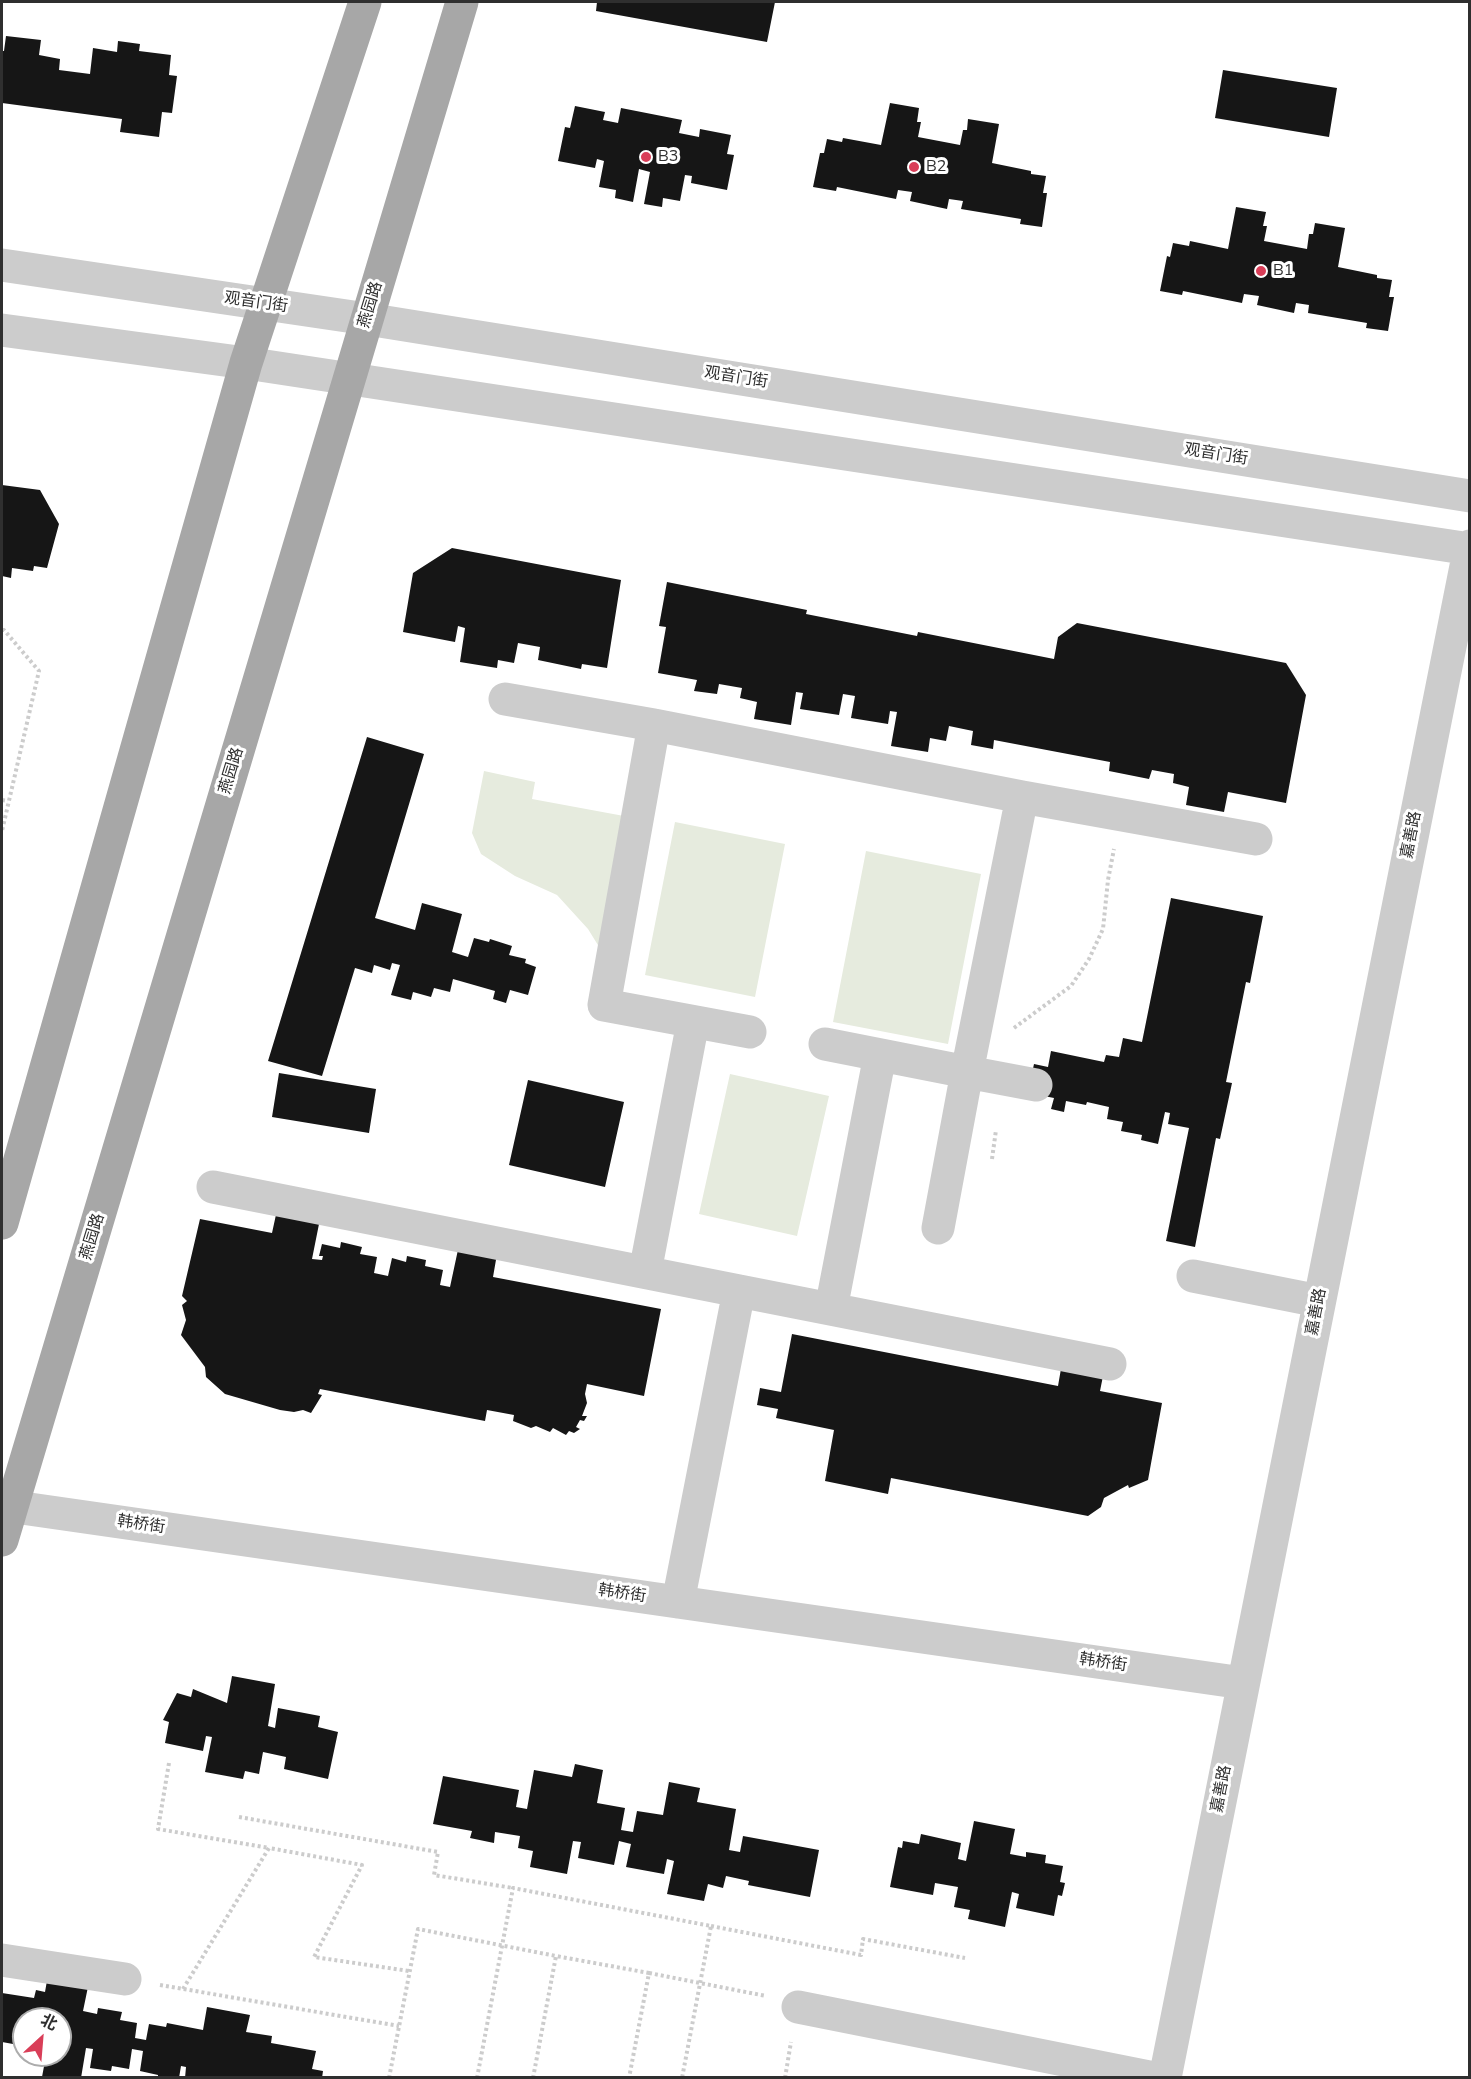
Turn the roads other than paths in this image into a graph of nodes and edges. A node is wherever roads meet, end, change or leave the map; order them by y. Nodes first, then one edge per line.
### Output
1 (365, 2) edge
2 (462, 2) edge
3 (2, 265) edge
4 (265, 304) junction
5 (368, 319) junction
6 (2, 330) edge
7 (246, 363) junction
8 (350, 379) junction
9 (1470, 496) edge
10 (1469, 548) edge
11 (505, 699) dead end
12 (654, 725) junction
13 (1022, 797) junction
14 (1256, 839) dead end
15 (693, 1022) junction
16 (750, 1032) dead end
17 (825, 1044) dead end
18 (880, 1055) junction
19 (967, 1072) junction
20 (1036, 1085) dead end
21 (213, 1187) dead end
22 (2, 1223) edge
23 (938, 1228) dead end
24 (645, 1272) junction
25 (1193, 1276) dead end
26 (739, 1291) junction
27 (1319, 1301) junction
28 (831, 1309) junction
29 (1110, 1364) dead end
30 (7, 1506) edge
31 (2, 1540) edge
32 (678, 1602) junction
33 (1243, 1683) junction
34 (2, 1960) edge
35 (125, 1979) road end
36 (798, 2007) road end
37 (1058, 2068) edge
38 (1154, 2078) edge
39 (1165, 2078) edge

1 - 4 main road
2 - 5 main road, 燕园路
3 - 4 street, 观音门街
4 - 5 street, 观音门街
4 - 7 main road
5 - 8 main road, 燕园路
5 - 9 street, 观音门街
6 - 7 street
7 - 8 street
7 - 22 main road
8 - 10 street
8 - 30 main road, 燕园路
10 - 27 street, 嘉善路
11 - 12 street
12 - 13 street
12 - 15 street
13 - 14 street
13 - 19 street
15 - 16 street
15 - 24 street
17 - 18 street
18 - 19 street
18 - 28 street
19 - 20 street
19 - 23 street
21 - 24 street
24 - 26 street
25 - 27 street
26 - 28 street
26 - 32 street
27 - 33 street, 嘉善路
28 - 29 street
30 - 31 main road, 燕园路
30 - 32 street, 韩桥街
32 - 33 street, 韩桥街
33 - 39 street, 嘉善路
34 - 35 street
36 - 37 street
37 - 38 street

